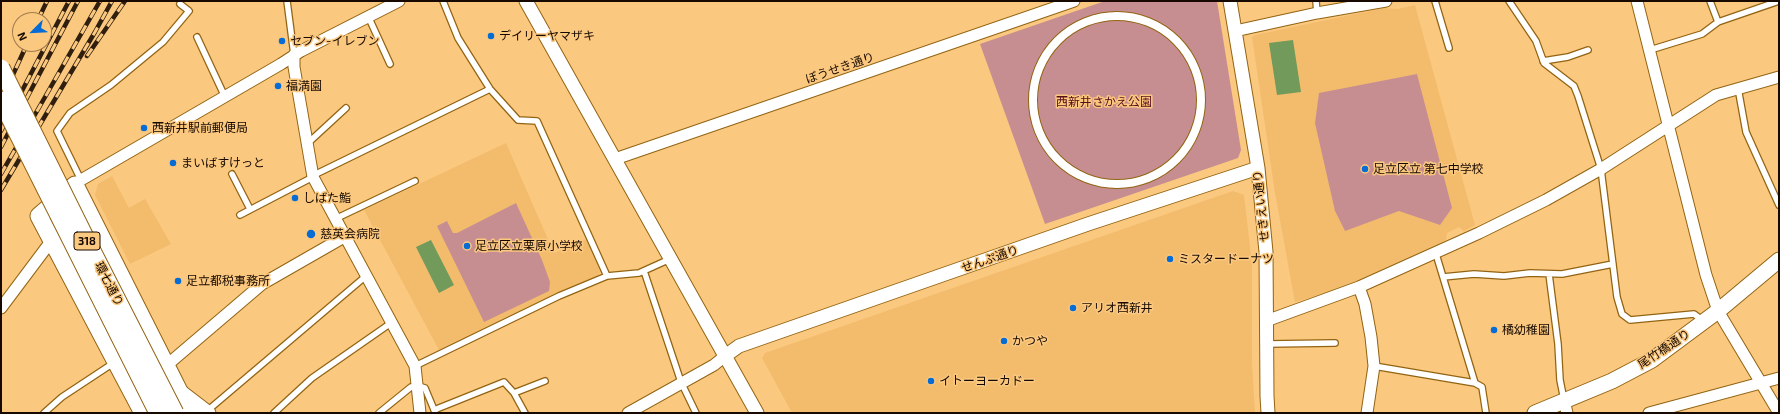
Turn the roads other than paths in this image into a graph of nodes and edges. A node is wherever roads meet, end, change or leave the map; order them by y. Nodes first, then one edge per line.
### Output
1 (287, 1) edge
2 (399, 1) edge
3 (443, 1) edge
4 (526, 1) edge
5 (1074, 1) edge
6 (1230, 1) edge
7 (1316, 1) edge
8 (1386, 1) edge
9 (1435, 1) edge
10 (1509, 1) edge
11 (1637, 1) edge
12 (1710, 1) edge
13 (1779, 1) edge
14 (180, 4) dead end
15 (1318, 13) junction
16 (368, 16) junction
17 (1718, 22) junction
18 (1235, 31) junction
19 (197, 37) dead end
20 (1449, 48) dead end
21 (1588, 50) dead end
22 (1650, 50) junction
23 (294, 55) junction
24 (1543, 61) junction
25 (390, 64) dead end
26 (1, 68) edge
27 (1779, 77) edge
28 (1738, 88) junction
29 (490, 89) junction
30 (225, 97) junction
31 (1, 100) edge
32 (346, 108) dead end
33 (1668, 125) junction
34 (1040, 133) joint
35 (307, 144) junction
36 (615, 159) junction
37 (1258, 168) junction
38 (1601, 169) junction
39 (232, 174) dead end
40 (312, 177) junction
41 (415, 181) dead end
42 (78, 183) junction
43 (1779, 205) edge
44 (250, 209) junction
45 (240, 215) dead end
46 (335, 220) junction
47 (344, 237) junction
48 (52, 240) junction
49 (1436, 254) junction
50 (670, 259) junction
51 (1779, 260) edge
52 (1613, 264) junction
53 (644, 272) junction
54 (1549, 274) junction
55 (366, 276) junction
56 (607, 276) junction
57 (1443, 277) junction
58 (1358, 287) junction
59 (1, 308) edge
60 (1718, 311) junction
61 (1266, 321) junction
62 (1704, 322) junction
63 (391, 323) junction
64 (1335, 343) dead end
65 (1266, 344) junction
66 (725, 356) junction
67 (116, 361) junction
68 (167, 365) junction
69 (415, 366) junction
70 (1374, 366) junction
71 (1779, 378) edge
72 (545, 380) dead end
73 (681, 382) junction
74 (1475, 383) junction
75 (1760, 383) junction
76 (418, 386) junction
77 (514, 393) junction
78 (1565, 407) edge
79 (139, 411) edge
80 (435, 411) edge
81 (202, 412) edge
82 (44, 413) edge
83 (158, 413) edge
84 (175, 413) edge
85 (274, 413) edge
86 (379, 413) edge
87 (420, 413) edge
88 (526, 413) edge
89 (628, 413) edge
90 (696, 413) edge
91 (757, 413) edge
92 (1268, 413) edge
93 (1367, 413) edge
94 (1486, 413) edge
95 (1535, 413) edge
96 (1649, 413) edge
97 (1778, 413) edge

1 - 23 lane
2 - 16 street
3 - 29 lane
4 - 36 street
5 - 36 street, ぼうせき通り
6 - 18 street, せきえい通り
7 - 15 lane
8 - 15 street
9 - 20 lane
10 - 24 lane
11 - 22 street
12 - 17 lane
13 - 17 lane
14 - 42 lane
15 - 18 street
16 - 23 street
16 - 25 lane
17 - 22 lane
18 - 37 street, せきえい通り
19 - 30 lane
21 - 24 lane
22 - 33 street
23 - 30 street
23 - 35 street
24 - 38 lane
26 - 84 main road, 環七通り / 318, bridge
27 - 28 street
28 - 33 street
28 - 43 lane
29 - 40 lane
29 - 56 lane
30 - 42 street
31 - 83 main road, 環七通り / 318, bridge
32 - 35 lane
33 - 38 street
33 - 60 street
34 - 34 street
35 - 40 street
36 - 50 street
37 - 61 street, せきえい通り
37 - 66 street, せんぷ通り
38 - 49 street
38 - 52 lane
39 - 44 lane
40 - 44 lane
40 - 46 street
41 - 46 lane
42 - 48 main road
42 - 68 main road
44 - 45 lane
46 - 47 street
47 - 55 street
47 - 68 street
48 - 59 street
48 - 67 main road
49 - 57 lane
49 - 58 street
50 - 53 lane
50 - 66 street
51 - 60 main road, 尾竹橋通り
52 - 54 lane
52 - 62 lane
53 - 56 lane
53 - 73 lane
54 - 57 lane
54 - 78 lane
55 - 63 street
55 - 81 lane
56 - 69 lane
57 - 74 lane
58 - 61 street
58 - 70 street
60 - 62 main road, 尾竹橋通り
60 - 75 street
61 - 65 street, せきえい通り
62 - 78 main road, 尾竹橋通り
63 - 69 street
63 - 85 lane
64 - 65 lane
65 - 92 street, せきえい通り
66 - 73 street
66 - 91 street
67 - 79 main road
67 - 82 lane
68 - 81 main road
69 - 76 street
70 - 74 lane
70 - 93 street
71 - 75 street
72 - 77 lane
73 - 89 street
73 - 90 lane
74 - 94 lane
75 - 96 street
75 - 97 street
76 - 80 lane
76 - 86 lane
76 - 87 street
77 - 80 lane
77 - 88 lane
78 - 95 main road, 尾竹橋通り

